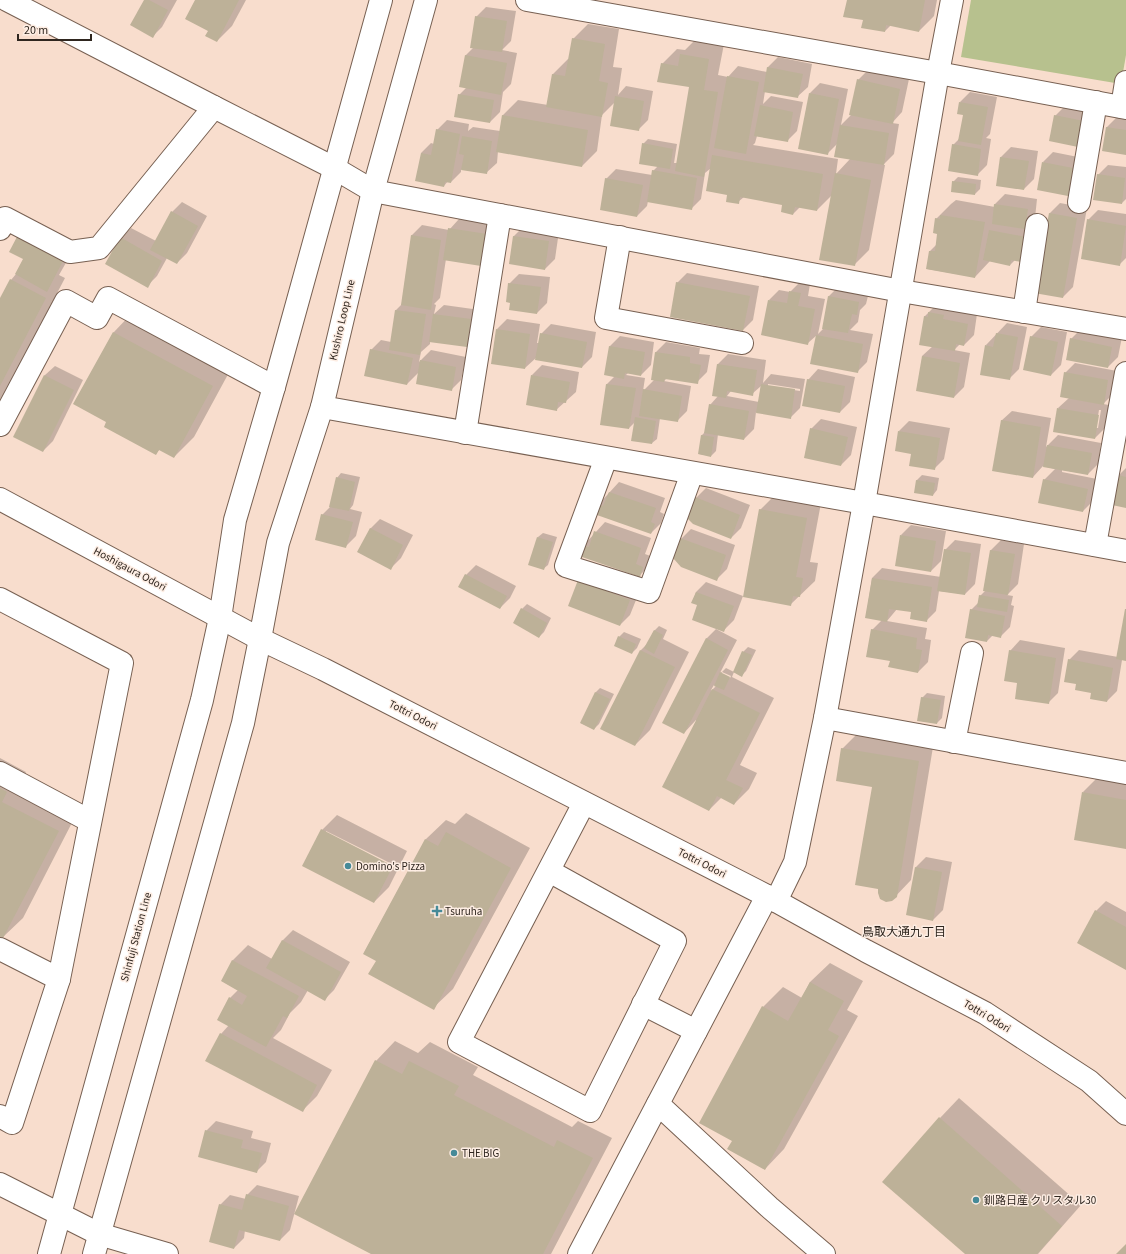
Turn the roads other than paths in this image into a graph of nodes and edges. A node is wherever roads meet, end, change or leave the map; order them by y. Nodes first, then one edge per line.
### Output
1 (7, 0) edge
2 (381, 0) edge
3 (426, 0) edge
4 (527, 0) edge
5 (952, 0) edge
6 (938, 73) junction
7 (1126, 82) edge
8 (1096, 102) junction
9 (1124, 107) edge
10 (214, 108) junction
11 (334, 168) junction
12 (373, 191) junction
13 (1079, 202) dead end
14 (500, 215) junction
15 (1037, 225) dead end
16 (0, 229) edge
17 (620, 237) junction
18 (901, 291) junction
19 (1024, 312) junction
20 (1126, 329) edge
21 (742, 343) dead end
22 (1126, 374) edge
23 (274, 387) junction
24 (322, 408) junction
25 (0, 425) edge
26 (465, 432) junction
27 (606, 458) junction
28 (692, 473) junction
29 (0, 499) edge
30 (864, 503) junction
31 (1095, 545) junction
32 (1126, 551) edge
33 (0, 598) edge
34 (220, 618) junction
35 (260, 639) junction
36 (972, 653) dead end
37 (825, 718) junction
38 (954, 742) junction
39 (0, 774) edge
40 (1126, 774) edge
41 (584, 803) junction
42 (90, 821) junction
43 (548, 871) junction
44 (771, 899) junction
45 (0, 949) edge
46 (59, 979) junction
47 (643, 1004) junction
48 (696, 1031) junction
49 (658, 1104) junction
50 (1126, 1114) edge
51 (0, 1116) edge
52 (0, 1184) edge
53 (60, 1214) junction
54 (96, 1244) edge
55 (48, 1254) edge
56 (167, 1254) edge
57 (579, 1254) edge
58 (824, 1254) edge

1 - 10 main road
2 - 11 main road
3 - 12 main road, Kushiro Loop Line
4 - 6 main road
5 - 6 main road
6 - 8 main road
6 - 18 main road
7 - 9 main road
8 - 9 main road
8 - 13 main road
10 - 11 main road
10 - 16 main road
11 - 12 main road
11 - 23 main road
12 - 14 main road
12 - 24 main road, Kushiro Loop Line
14 - 17 main road
14 - 26 main road
15 - 19 main road
17 - 18 main road
17 - 21 main road
18 - 19 main road
18 - 30 main road
19 - 20 main road
22 - 31 main road
23 - 25 main road
23 - 34 main road
24 - 26 main road
24 - 35 main road, Kushiro Loop Line
26 - 27 main road
27 - 28 main road
27 - 28 main road
28 - 30 main road
29 - 34 main road, Hoshigaura Odori
30 - 31 main road
30 - 37 main road
31 - 32 main road
33 - 42 main road
34 - 35 main road, Hoshigaura Odori
34 - 53 main road, Shinfuji Station Line
35 - 41 main road, Tottri Odori
35 - 54 main road
36 - 38 main road
37 - 38 main road
37 - 44 main road
38 - 40 main road
39 - 42 main road
41 - 43 main road
41 - 44 main road, Tottri Odori
42 - 46 main road
43 - 47 main road
43 - 47 main road
44 - 48 main road
44 - 50 main road, Tottri Odori
45 - 46 main road
46 - 51 main road
47 - 48 main road
48 - 49 main road
49 - 57 main road
49 - 58 main road
52 - 53 main road
53 - 54 main road
53 - 55 main road, Shinfuji Station Line
54 - 56 main road

